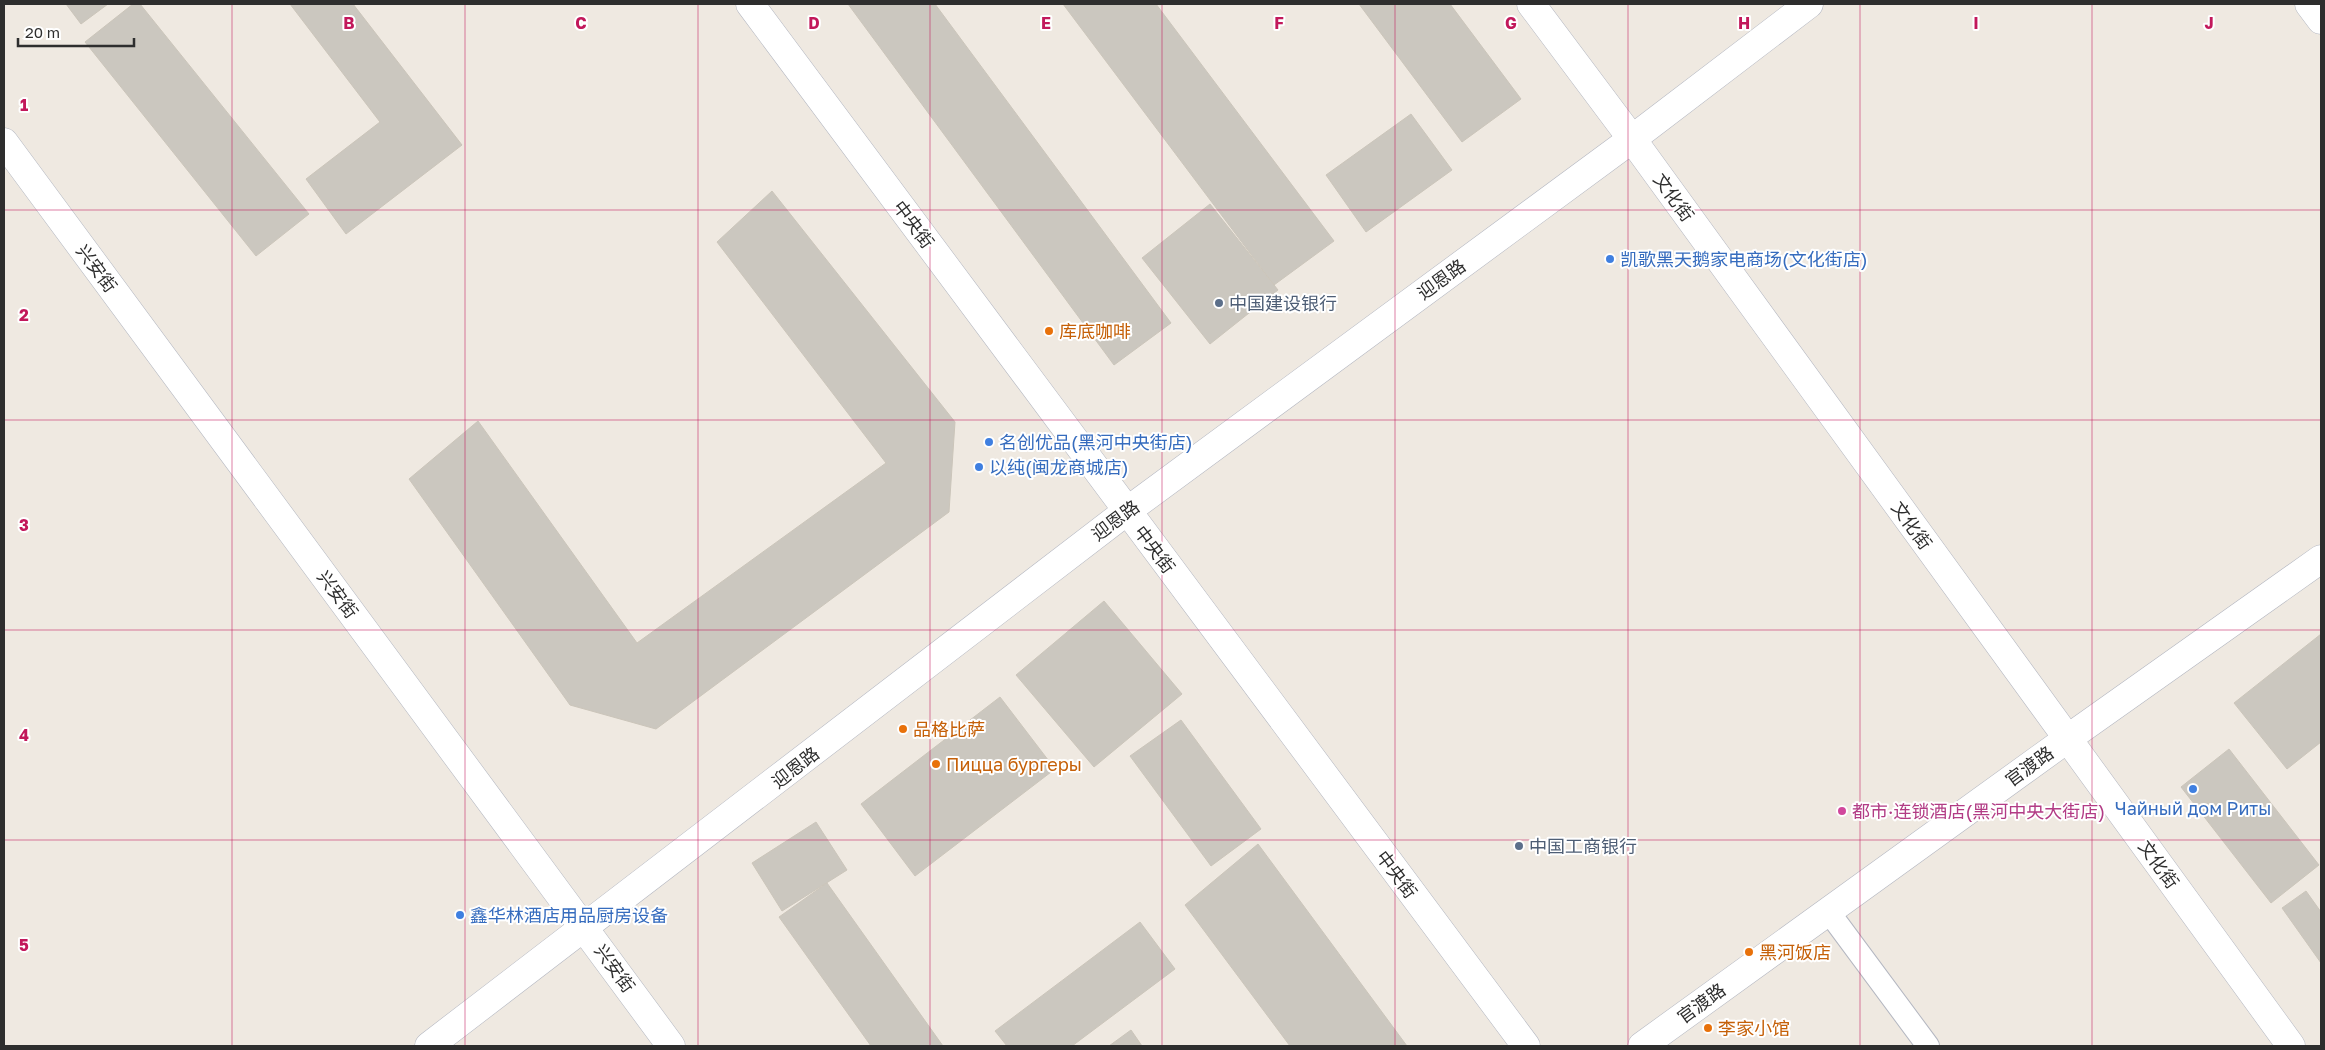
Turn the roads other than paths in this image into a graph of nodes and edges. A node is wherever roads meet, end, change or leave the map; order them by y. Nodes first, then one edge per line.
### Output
1 (750, 4) edge
2 (1531, 4) edge
3 (1809, 4) edge
4 (2309, 4) edge
5 (2321, 20) edge
6 (1632, 139) junction
7 (4, 142) edge
8 (1127, 511) junction
9 (2321, 558) edge
10 (2067, 739) junction
11 (1828, 911) junction
12 (586, 928) junction
13 (429, 1046) edge
14 (672, 1046) edge
15 (1526, 1046) edge
16 (1642, 1046) edge
17 (1928, 1046) edge
18 (2291, 1046) edge

1 - 8 street, 中央街
2 - 6 street, 文化街
3 - 6 street, 迎恩路
4 - 5 street
6 - 8 street, 迎恩路
6 - 10 street, 文化街
7 - 12 street, 兴安街
8 - 12 street, 迎恩路
8 - 15 street, 中央街
9 - 10 street, 官渡路
10 - 11 street, 官渡路
10 - 18 street, 文化街
11 - 16 street, 官渡路
11 - 17 lane
12 - 13 street, 迎恩路
12 - 14 street, 兴安街

